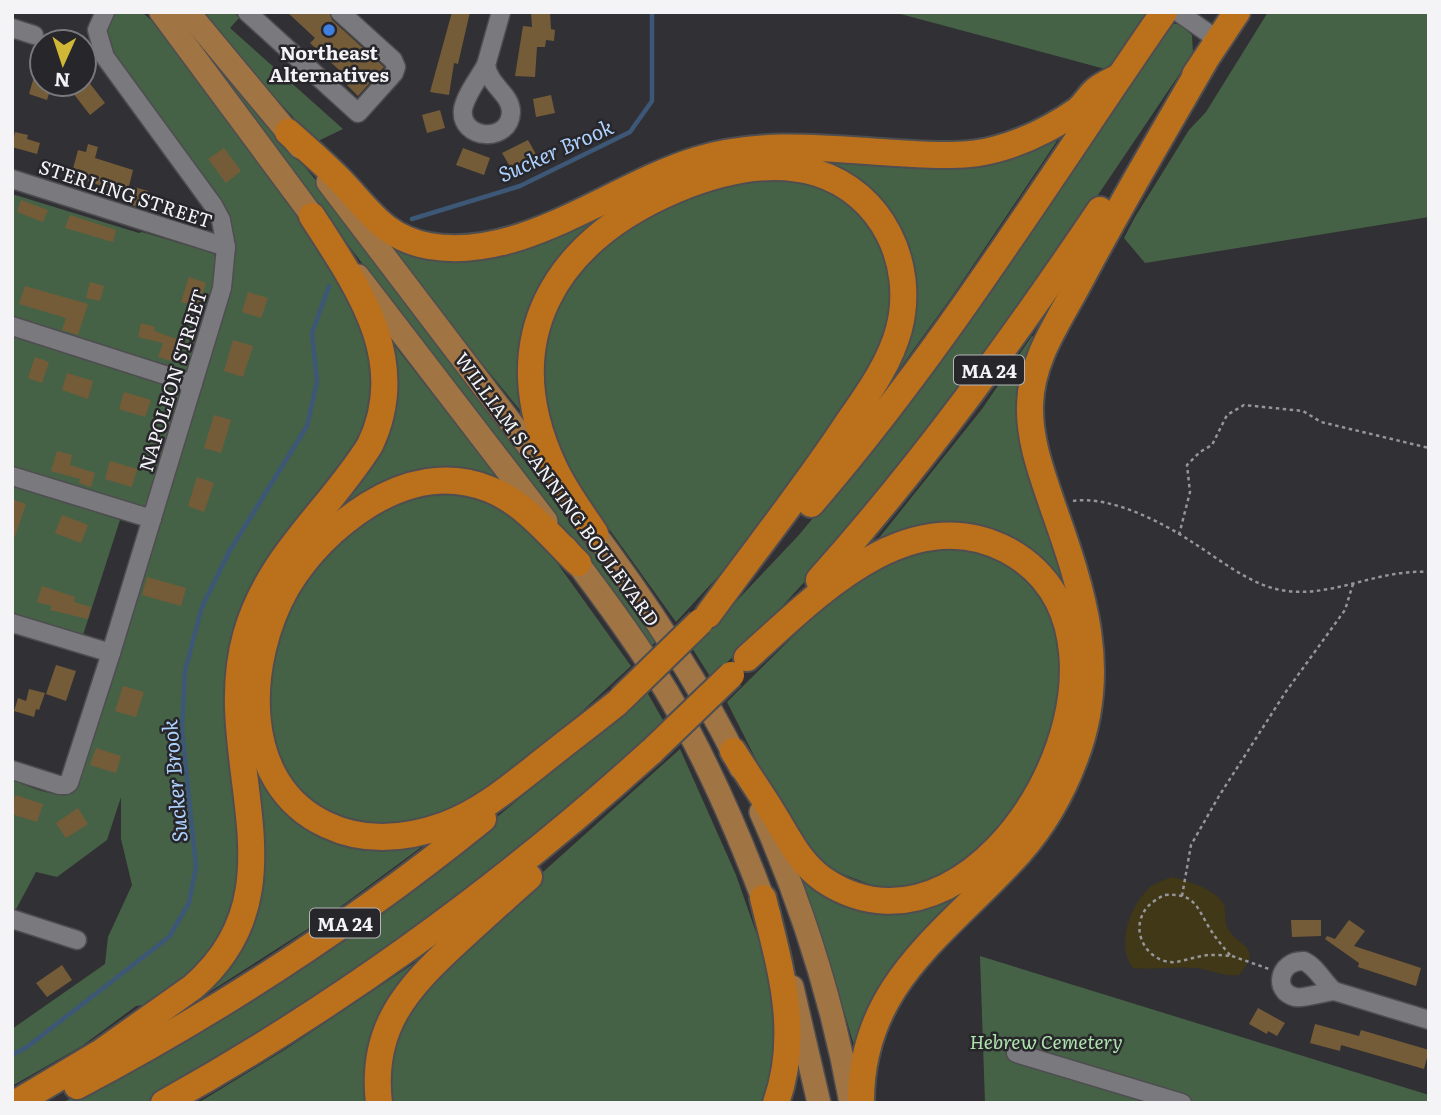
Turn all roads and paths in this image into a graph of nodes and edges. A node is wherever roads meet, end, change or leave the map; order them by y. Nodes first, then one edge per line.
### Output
1 (105, 12) edge
2 (161, 12) edge
3 (188, 12) edge
4 (247, 12) edge
5 (340, 12) edge
6 (501, 12) edge
7 (1164, 12) edge
8 (1178, 12) edge
9 (1237, 12) edge
10 (1218, 40) junction
11 (1204, 62) junction
12 (486, 65) dead end
13 (1119, 77) junction
14 (288, 131) junction
15 (12, 179) edge
16 (312, 216) junction
17 (226, 247) junction
18 (12, 326) edge
19 (193, 384) junction
20 (1429, 448) edge
21 (12, 476) edge
22 (1052, 505) junction
23 (152, 519) junction
24 (595, 533) junction
25 (1179, 535) junction
26 (578, 563) junction
27 (1429, 572) edge
28 (1353, 584) junction
29 (704, 619) junction
30 (12, 623) edge
31 (111, 653) junction
32 (739, 666) junction
33 (619, 701) junction
34 (733, 751) junction
35 (645, 758) junction
36 (12, 770) edge
37 (1182, 896) junction
38 (763, 898) junction
39 (12, 919) edge
40 (78, 940) dead end
41 (1231, 956) junction
42 (1282, 973) junction
43 (1334, 991) junction
44 (1429, 1020) edge
45 (1016, 1053) dead end
46 (16, 1103) edge
47 (44, 1103) edge
48 (164, 1103) edge
49 (379, 1103) edge
50 (776, 1103) edge
51 (819, 1103) edge
52 (851, 1103) edge
53 (861, 1103) edge
54 (1182, 1103) edge

1 - 17 street, NAPOLEON STREET
2 - 16 main road, WILLIAM S CANNING BOULEVARD
3 - 14 main road, WILLIAM S CANNING BOULEVARD
4 - 5 street
6 - 12 street
7 - 13 highway
8 - 10 street
9 - 10 highway
10 - 11 highway
11 - 22 highway
11 - 32 highway, MA 24
13 - 14 highway
13 - 29 highway, MA 24
14 - 24 main road, WILLIAM S CANNING BOULEVARD
15 - 17 street, STERLING STREET
16 - 26 main road, WILLIAM S CANNING BOULEVARD
16 - 46 highway
17 - 19 street, NAPOLEON STREET
18 - 19 street
19 - 23 street, NAPOLEON STREET
20 - 25 path
21 - 23 street
22 - 25 path
22 - 53 highway
23 - 31 street, NAPOLEON STREET
24 - 29 highway
24 - 34 main road, WILLIAM S CANNING BOULEVARD
25 - 28 path
26 - 33 highway
26 - 38 main road, WILLIAM S CANNING BOULEVARD
27 - 28 path
28 - 37 path
29 - 33 highway, MA 24, bridge
30 - 31 street
31 - 36 street, NAPOLEON STREET
32 - 34 highway
32 - 35 highway, MA 24, bridge
33 - 47 highway, MA 24
34 - 52 main road, WILLIAM S CANNING BOULEVARD
35 - 48 highway, MA 24
35 - 49 highway
37 - 41 path
37 - 41 path
38 - 50 highway
38 - 51 main road, WILLIAM S CANNING BOULEVARD
39 - 40 street
41 - 42 path
42 - 43 street
42 - 43 street
43 - 44 street
45 - 54 street

